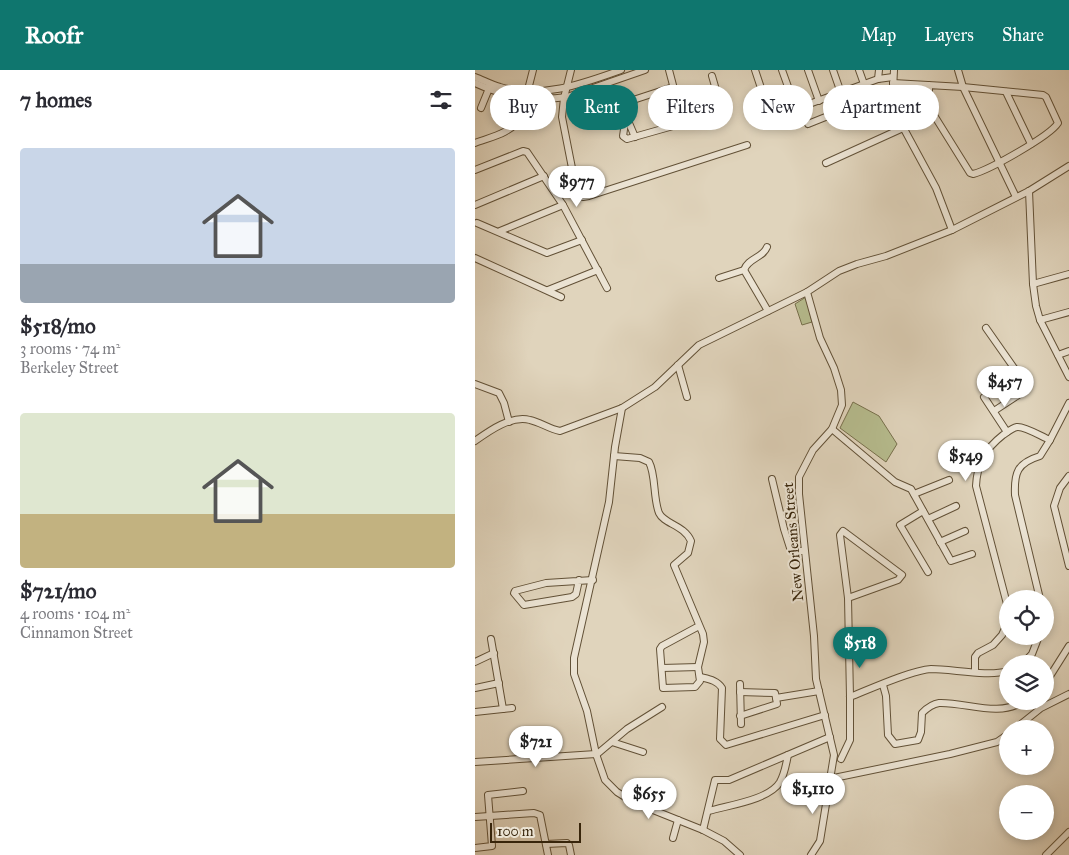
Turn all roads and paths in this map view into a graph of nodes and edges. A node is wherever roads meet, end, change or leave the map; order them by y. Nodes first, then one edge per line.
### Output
1 (533, 70) edge
2 (571, 70) edge
3 (621, 70) edge
4 (645, 70) edge
5 (669, 70) edge
6 (755, 70) edge
7 (782, 70) edge
8 (808, 70) edge
9 (833, 70) edge
10 (859, 70) edge
11 (879, 70) edge
12 (958, 70) edge
13 (613, 73) junction
14 (712, 76) dead end
15 (475, 77) edge
16 (878, 79) junction
17 (615, 80) junction
18 (893, 80) edge
19 (475, 84) edge
20 (864, 84) joint
21 (529, 85) edge
22 (568, 85) edge
23 (576, 85) edge
24 (673, 85) edge
25 (714, 85) edge
26 (760, 85) edge
27 (787, 85) edge
28 (838, 85) edge
29 (929, 85) edge
30 (939, 86) edge
31 (489, 87) junction
32 (963, 87) junction
33 (566, 91) edge
34 (1006, 92) junction
35 (556, 97) edge
36 (564, 98) junction
37 (823, 99) edge
38 (819, 100) junction
39 (813, 102) edge
40 (481, 108) dead end
41 (813, 121) edge
42 (939, 123) edge
43 (509, 130) edge
44 (624, 130) edge
45 (632, 130) edge
46 (659, 130) edge
47 (899, 130) edge
48 (904, 130) edge
49 (635, 137) junction
50 (475, 143) edge
51 (1031, 144) junction
52 (747, 145) dead end
53 (999, 162) junction
54 (826, 163) dead end
55 (1069, 166) edge
56 (475, 170) edge
57 (543, 176) junction
58 (1029, 191) junction
59 (1016, 196) junction
60 (475, 205) edge
61 (563, 205) junction
62 (476, 223) edge
63 (952, 230) junction
64 (500, 232) junction
65 (582, 240) junction
66 (767, 247) dead end
67 (475, 258) edge
68 (598, 270) junction
69 (744, 270) junction
70 (1069, 274) edge
71 (719, 278) dead end
72 (1033, 284) junction
73 (607, 288) dead end
74 (548, 290) junction
75 (807, 292) junction
76 (561, 297) dead end
77 (768, 311) junction
78 (1069, 312) edge
79 (1040, 320) junction
80 (986, 328) dead end
81 (1069, 351) edge
82 (1058, 355) junction
83 (678, 365) junction
84 (1069, 377) edge
85 (475, 384) edge
86 (687, 397) dead end
87 (984, 397) dead end
88 (1069, 403) edge
89 (622, 408) junction
90 (994, 411) junction
91 (509, 422) junction
92 (832, 429) junction
93 (1007, 432) junction
94 (1050, 440) junction
95 (475, 441) edge
96 (614, 456) junction
97 (1069, 476) edge
98 (772, 479) dead end
99 (949, 480) dead end
100 (914, 494) junction
101 (956, 506) dead end
102 (923, 512) junction
103 (928, 519) junction
104 (965, 531) dead end
105 (940, 542) junction
106 (804, 551) junction
107 (972, 554) dead end
108 (1069, 566) edge
109 (928, 572) dead end
110 (579, 580) junction
111 (593, 580) junction
112 (1003, 590) edge
113 (1038, 590) edge
114 (848, 598) junction
115 (699, 626) junction
116 (999, 638) edge
117 (491, 639) dead end
118 (1069, 646) edge
119 (494, 653) junction
120 (475, 662) edge
121 (698, 667) junction
122 (662, 668) junction
123 (1054, 670) edge
124 (975, 672) junction
125 (999, 672) edge
126 (701, 677) junction
127 (499, 683) junction
128 (740, 684) dead end
129 (883, 685) junction
130 (475, 688) edge
131 (819, 691) junction
132 (740, 692) junction
133 (1069, 694) edge
134 (850, 697) junction
135 (776, 698) junction
136 (662, 706) dead end
137 (512, 708) dead end
138 (999, 708) edge
139 (503, 709) junction
140 (475, 712) edge
141 (825, 715) junction
142 (741, 716) junction
143 (1026, 720) edge
144 (741, 724) dead end
145 (830, 737) junction
146 (999, 741) edge
147 (612, 742) junction
148 (643, 752) dead end
149 (596, 754) junction
150 (788, 755) junction
151 (841, 759) dead end
152 (475, 762) edge
153 (829, 780) junction
154 (523, 791) dead end
155 (709, 810) junction
156 (490, 816) junction
157 (475, 817) edge
158 (677, 820) junction
159 (703, 830) junction
160 (1069, 832) edge
161 (673, 838) dead end
162 (547, 844) junction
163 (479, 850) edge
164 (548, 855) edge
165 (571, 855) edge
166 (740, 855) edge
167 (811, 855) edge
168 (1046, 855) edge

1 - 21 street
2 - 22 street
3 - 13 street
4 - 17 street
5 - 24 street
6 - 26 street
7 - 27 street
8 - 38 street
9 - 28 street
10 - 20 street
11 - 16 street
12 - 32 street
13 - 17 street
13 - 23 street
14 - 25 street
15 - 31 street
16 - 18 street
16 - 20 street
17 - 36 street
18 - 29 street
18 - 41 street
19 - 31 street
30 - 32 street
31 - 40 street
32 - 34 street
32 - 53 street
33 - 36 street
34 - 51 street
34 - 51 street
35 - 36 street
36 - 52 street
37 - 38 street
38 - 39 street
42 - 53 street
43 - 50 street
44 - 49 street
45 - 49 street
46 - 49 street
47 - 54 street
48 - 63 street
51 - 53 street
53 - 59 street
55 - 58 street
56 - 57 street
57 - 60 street
57 - 61 street
58 - 59 street
58 - 72 street
59 - 63 street
61 - 64 street
61 - 65 street
62 - 64 street
63 - 75 street
64 - 65 street
65 - 68 street
66 - 69 street
67 - 74 street
68 - 73 street
68 - 74 street
69 - 71 street
69 - 77 street
70 - 72 street
72 - 79 street
74 - 76 street
75 - 77 street
75 - 92 street, New Orleans Street
77 - 83 street
78 - 79 street
79 - 82 street
80 - 90 street
81 - 82 street
82 - 84 street
83 - 86 street
83 - 89 street
85 - 91 street
87 - 90 street
88 - 94 street
89 - 91 street
89 - 96 street
90 - 93 street
91 - 95 street
92 - 100 street
92 - 106 street, New Orleans Street
93 - 94 street
93 - 112 street
94 - 113 street
96 - 111 street
96 - 115 street
97 - 108 street
98 - 106 street
99 - 100 street
100 - 102 street
101 - 103 street
102 - 103 street
102 - 109 street
103 - 105 street
104 - 105 street
105 - 107 street
106 - 131 street, New Orleans Street
110 - 110 street
110 - 111 street
111 - 149 street
114 - 114 street
114 - 134 street
115 - 121 street
115 - 122 street
116 - 124 street
117 - 119 street
118 - 123 street
119 - 120 street
119 - 127 street
121 - 122 street
121 - 126 street
122 - 126 street
124 - 125 street
124 - 129 street
126 - 141 street
127 - 130 street
127 - 139 street
128 - 132 street
129 - 134 street
129 - 138 street
131 - 135 street
131 - 141 street, New Orleans Street
132 - 135 street
132 - 142 street
133 - 143 street
134 - 151 street
135 - 142 street
136 - 147 street
137 - 139 street
139 - 140 street
141 - 145 street, New Orleans Street
142 - 144 street
145 - 150 street
145 - 153 street, New Orleans Street
146 - 153 street
147 - 148 street
147 - 149 street
149 - 152 street
149 - 158 street
150 - 155 street
150 - 155 street
153 - 167 street, New Orleans Street
154 - 156 street
155 - 159 street
156 - 157 street
156 - 162 street
156 - 163 street
158 - 159 street
158 - 161 street
159 - 166 street
160 - 168 street
162 - 164 street
162 - 165 street

